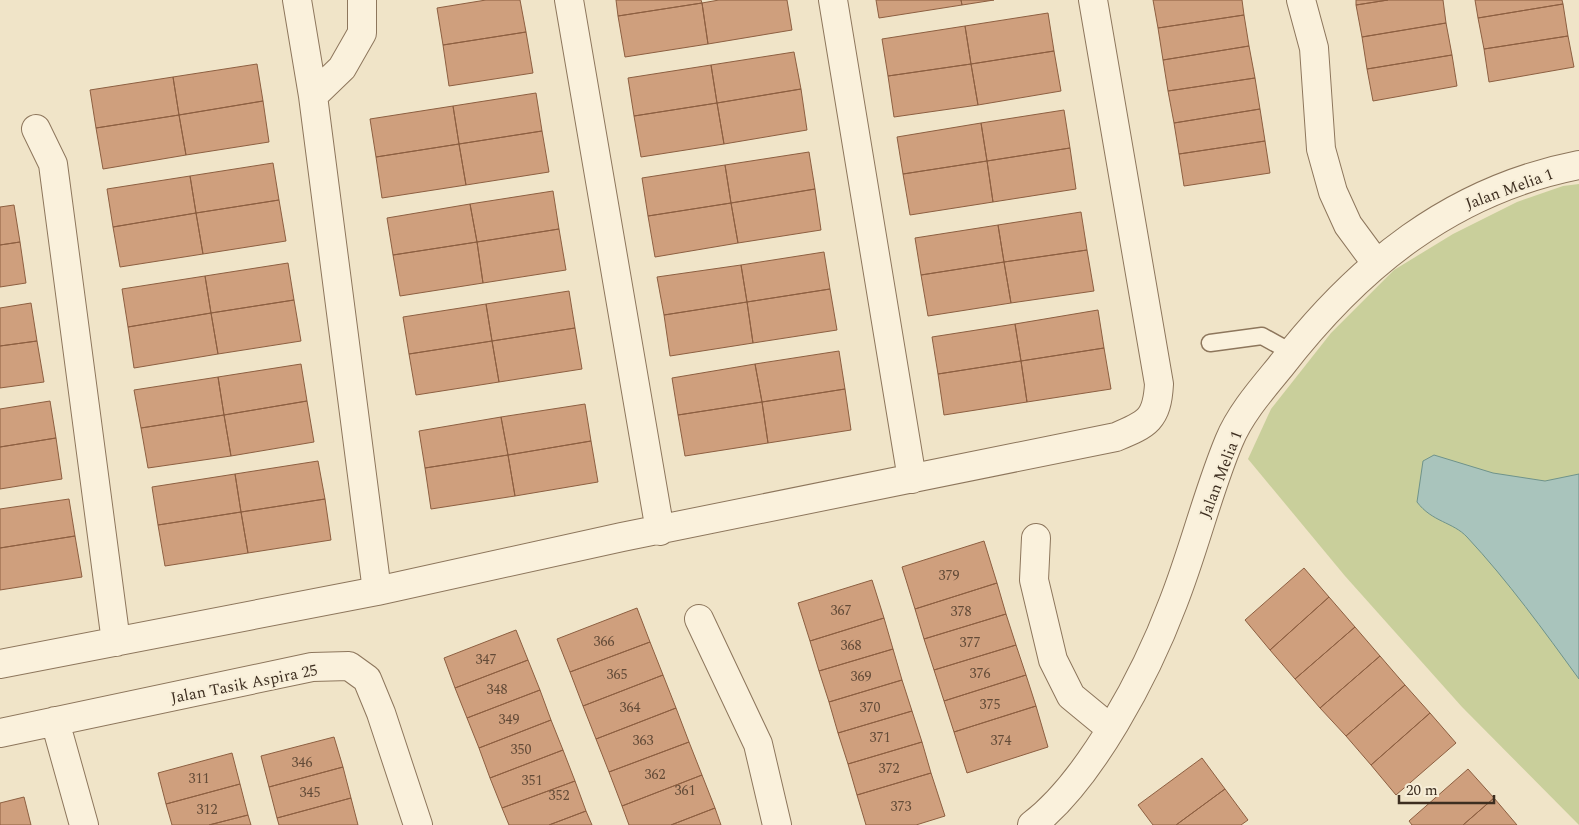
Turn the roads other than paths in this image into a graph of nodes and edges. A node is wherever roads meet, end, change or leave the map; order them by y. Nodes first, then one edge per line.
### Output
1 (297, 0) edge
2 (362, 0) edge
3 (569, 0) edge
4 (834, 0) edge
5 (1093, 0) edge
6 (1301, 0) edge
7 (313, 96) junction
8 (36, 129) dead end
9 (1579, 165) edge
10 (1376, 263) junction
11 (1210, 343) dead end
12 (1291, 352) junction
13 (912, 479) junction
14 (660, 531) junction
15 (1036, 538) dead end
16 (378, 591) junction
17 (699, 619) dead end
18 (116, 642) junction
19 (0, 664) edge
20 (54, 721) junction
21 (1110, 730) junction
22 (0, 733) edge
23 (84, 825) edge
24 (418, 825) edge
25 (777, 825) edge
26 (1032, 825) edge

1 - 7 street
2 - 7 street
3 - 14 street
4 - 13 street
5 - 13 street
6 - 10 street
7 - 16 street
8 - 18 street
9 - 10 street, Jalan Melia 1
10 - 12 street, Jalan Melia 1
11 - 12 lane
12 - 21 street, Jalan Melia 1
13 - 14 street
14 - 16 street
15 - 21 street
16 - 18 street
17 - 25 street
18 - 19 street
20 - 22 street, Jalan Tasik Aspira 25
20 - 23 street
20 - 24 street, Jalan Tasik Aspira 25
21 - 26 street, Jalan Melia 1

